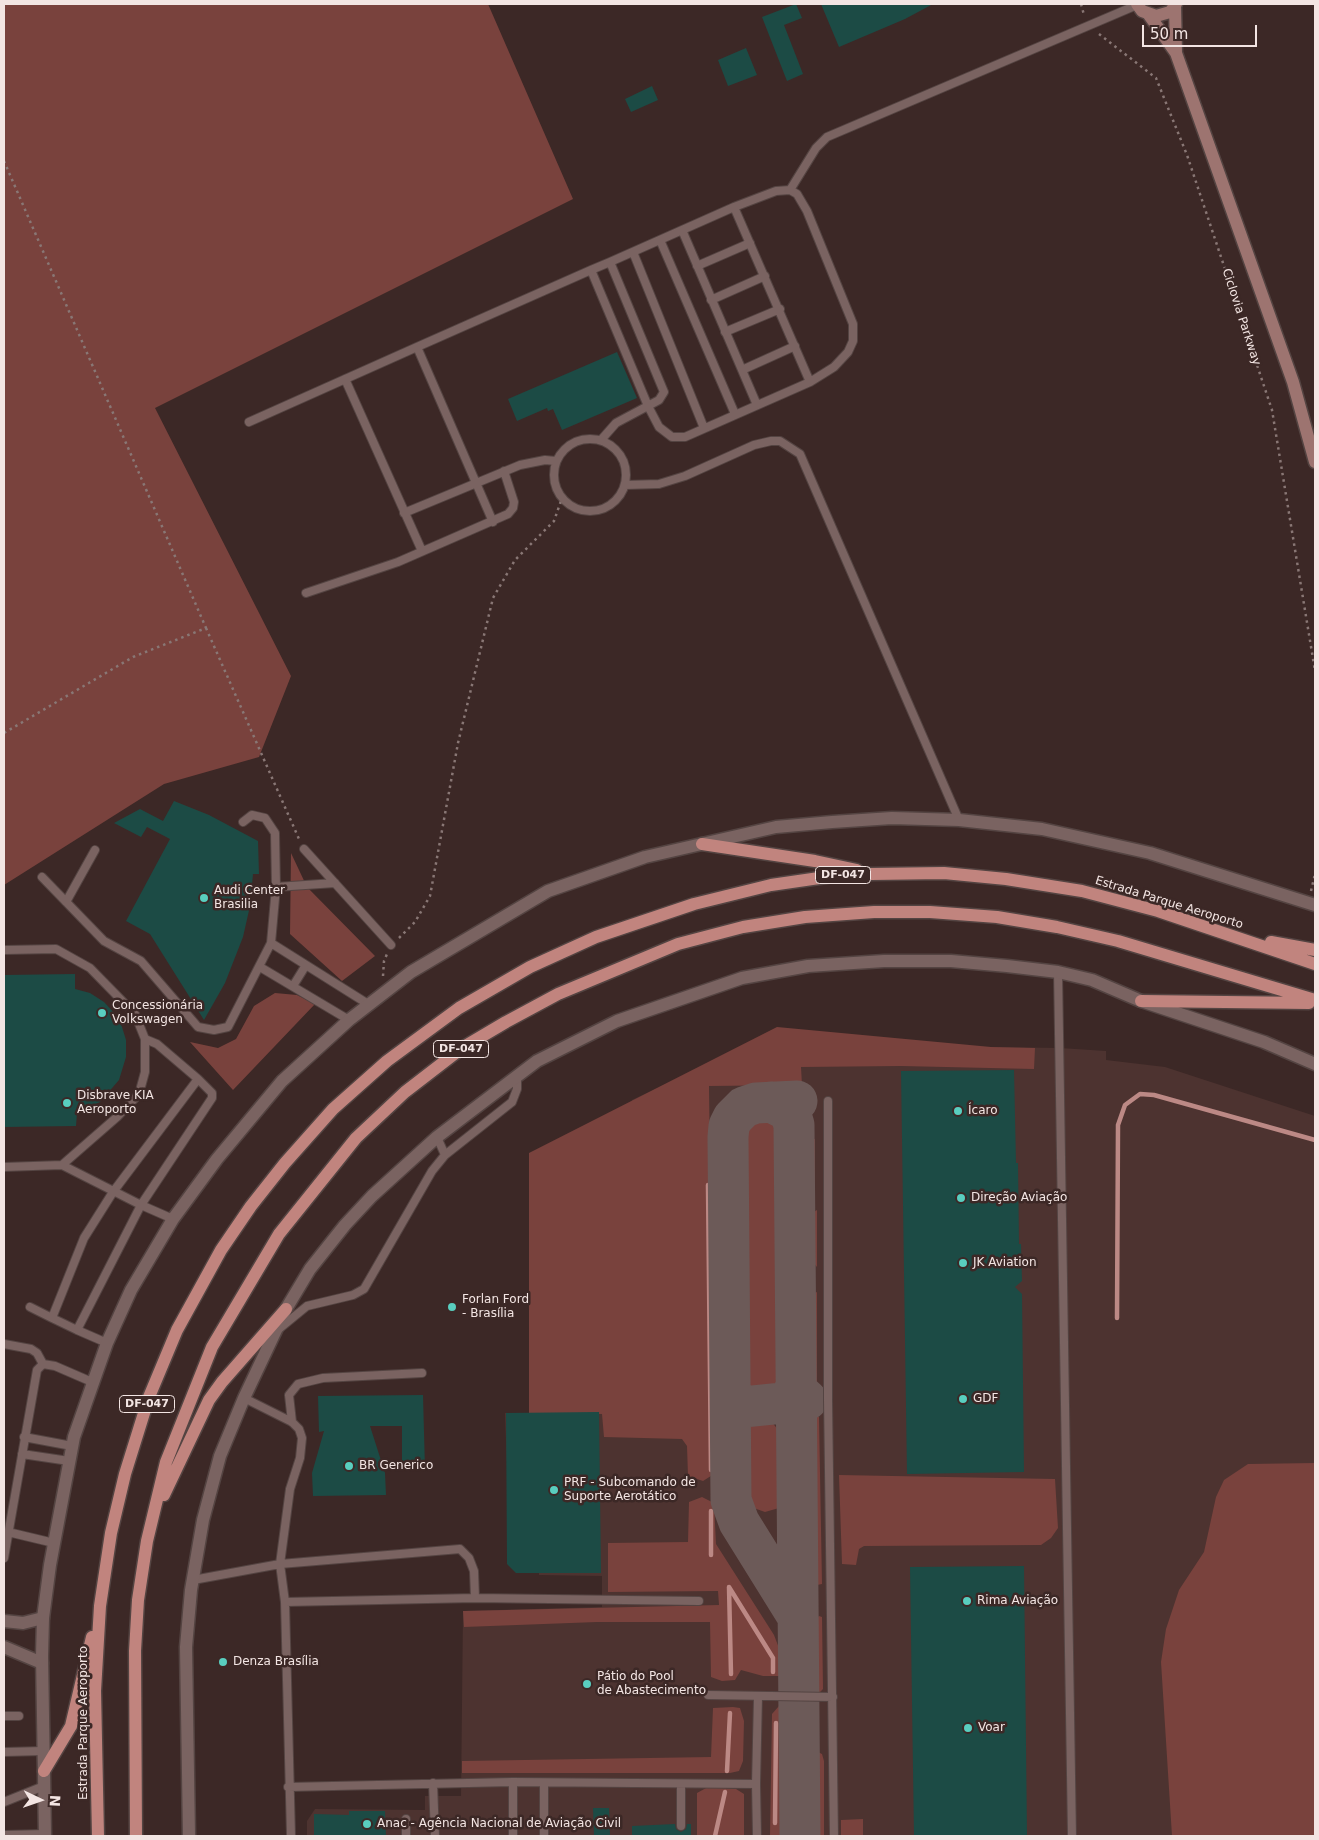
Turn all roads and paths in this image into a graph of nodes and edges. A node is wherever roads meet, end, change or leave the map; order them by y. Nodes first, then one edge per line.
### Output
1 (1080, 4) edge
2 (1137, 4) edge
3 (1176, 5) edge
4 (1149, 15) junction
5 (1088, 26) junction
6 (1176, 54) junction
7 (4, 161) edge
8 (790, 190) junction
9 (734, 207) junction
10 (682, 230) junction
11 (660, 240) junction
12 (750, 243) junction
13 (633, 252) junction
14 (610, 262) junction
15 (697, 266) junction
16 (591, 270) junction
17 (765, 276) junction
18 (711, 300) junction
19 (780, 309) junction
20 (725, 332) junction
21 (795, 346) junction
22 (417, 347) junction
23 (742, 370) junction
24 (345, 379) junction
25 (810, 382) junction
26 (757, 405) junction
27 (648, 406) junction
28 (735, 414) junction
29 (249, 422) dead end
30 (704, 428) junction
31 (602, 440) junction
32 (556, 462) junction
33 (1315, 462) edge
34 (504, 471) junction
35 (476, 481) junction
36 (625, 485) junction
37 (562, 498) junction
38 (404, 513) junction
39 (493, 522) junction
40 (422, 551) junction
41 (306, 593) dead end
42 (206, 628) junction
43 (1315, 671) edge
44 (4, 733) edge
45 (959, 820) junction
46 (243, 822) dead end
47 (702, 844) junction
48 (304, 849) joint
49 (95, 850) dead end
50 (871, 874) junction
51 (42, 877) dead end
52 (335, 883) junction
53 (276, 887) junction
54 (66, 902) junction
55 (1315, 904) edge
56 (1224, 933) junction
57 (271, 943) junction
58 (391, 945) junction
59 (4, 950) edge
60 (1315, 950) edge
61 (1315, 964) edge
62 (306, 965) junction
63 (260, 967) junction
64 (1058, 972) junction
65 (292, 986) junction
66 (382, 994) junction
67 (1141, 1001) junction
68 (1315, 1001) edge
69 (368, 1004) junction
70 (349, 1020) junction
71 (145, 1039) junction
72 (1315, 1064) edge
73 (517, 1076) junction
74 (198, 1080) junction
75 (828, 1101) dead end
76 (437, 1137) junction
77 (445, 1155) junction
78 (62, 1165) junction
79 (4, 1167) edge
80 (113, 1192) junction
81 (141, 1205) junction
82 (172, 1219) junction
83 (30, 1306) dead end
84 (286, 1309) junction
85 (52, 1318) junction
86 (77, 1330) junction
87 (274, 1334) junction
88 (107, 1343) junction
89 (4, 1344) edge
90 (43, 1364) junction
91 (422, 1373) dead end
92 (92, 1382) junction
93 (244, 1398) junction
94 (292, 1422) junction
95 (24, 1436) junction
96 (72, 1446) junction
97 (22, 1454) junction
98 (70, 1462) junction
99 (151, 1524) junction
100 (8, 1532) junction
101 (54, 1543) junction
102 (4, 1558) edge
103 (280, 1564) junction
104 (193, 1580) junction
105 (475, 1598) junction
106 (699, 1600) dead end
107 (285, 1602) junction
108 (100, 1606) junction
109 (43, 1618) junction
110 (4, 1621) edge
111 (4, 1648) edge
112 (42, 1663) junction
113 (708, 1695) dead end
114 (758, 1697) junction
115 (833, 1697) junction
116 (4, 1716) edge
117 (19, 1716) dead end
118 (43, 1751) junction
119 (4, 1752) edge
120 (44, 1771) junction
121 (513, 1782) junction
122 (433, 1783) junction
123 (544, 1783) junction
124 (681, 1784) junction
125 (756, 1784) junction
126 (44, 1786) junction
127 (288, 1787) junction
128 (4, 1802) edge
129 (406, 1819) dead end
130 (681, 1826) dead end
131 (4, 1835) edge
132 (45, 1835) edge
133 (96, 1836) edge
134 (136, 1836) edge
135 (189, 1836) edge
136 (290, 1836) edge
137 (406, 1836) edge
138 (435, 1836) edge
139 (514, 1836) edge
140 (544, 1836) edge
141 (757, 1836) edge
142 (834, 1836) edge
143 (1072, 1836) edge

1 - 5 path
2 - 4 main road, Ciclovia Parkway
2 - 5 lane
3 - 4 main road
3 - 6 main road, Ciclovia Parkway
4 - 6 main road, Ciclovia Parkway
5 - 8 lane
5 - 43 path, Ciclovia Parkway
6 - 33 main road, Ciclovia Parkway
7 - 42 path
8 - 9 lane
8 - 25 lane
9 - 10 lane
9 - 12 lane
10 - 11 lane
10 - 15 lane
11 - 13 lane
11 - 28 lane
12 - 15 lane
12 - 17 lane
13 - 14 lane
13 - 30 lane
14 - 16 lane
14 - 27 lane
15 - 18 lane
16 - 22 lane
16 - 27 lane
17 - 18 lane
17 - 19 lane
18 - 20 lane
19 - 20 lane
19 - 21 lane
20 - 23 lane
21 - 23 lane
21 - 25 lane
22 - 24 lane
22 - 35 lane
23 - 26 lane
24 - 29 lane
24 - 38 lane
25 - 26 lane
26 - 28 lane
27 - 30 lane
27 - 31 lane
28 - 30 lane
31 - 32 lane
31 - 36 lane
32 - 34 lane
32 - 37 lane
34 - 35 lane
34 - 39 lane
35 - 38 lane
35 - 39 lane
36 - 37 lane
36 - 45 lane
37 - 58 path
38 - 40 lane
39 - 40 lane
40 - 41 lane
42 - 44 path
42 - 48 path
45 - 47 street
45 - 55 street
46 - 53 lane
47 - 50 main road
47 - 66 street
48 - 52 lane
49 - 54 lane
50 - 56 main road, Estrada Parque Aeroporto / DF-047
50 - 108 main road, Estrada Parque Aeroporto / DF-047
51 - 54 lane
52 - 53 lane
52 - 58 lane
53 - 57 lane
54 - 63 lane
56 - 60 main road
56 - 61 main road, Estrada Parque Aeroporto / DF-047
57 - 62 lane
57 - 63 lane
58 - 66 path
59 - 71 lane
62 - 65 lane
62 - 69 lane
63 - 65 lane
64 - 67 street
64 - 73 street
64 - 143 lane
65 - 70 lane
66 - 69 street
67 - 68 main road
67 - 72 street
68 - 99 main road, DF-047
69 - 70 street
70 - 82 street
71 - 74 lane
71 - 78 lane
73 - 76 street
73 - 77 lane
74 - 80 lane
74 - 81 lane
75 - 115 lane
76 - 77 lane
76 - 84 street
77 - 87 lane
78 - 79 lane
78 - 80 lane
80 - 81 lane
80 - 85 lane
81 - 82 lane
81 - 86 lane
82 - 88 street
83 - 85 lane
84 - 87 street
84 - 99 main road
85 - 86 lane
86 - 88 lane
87 - 93 street
88 - 92 street
89 - 90 lane
90 - 92 lane
90 - 95 lane
91 - 94 lane
92 - 96 street
93 - 94 lane
93 - 104 street
94 - 103 lane
95 - 96 lane
95 - 97 lane
96 - 98 street
97 - 98 lane
97 - 100 lane
98 - 101 street
99 - 134 main road, DF-047
100 - 101 lane
100 - 102 lane
101 - 109 street
103 - 104 lane
103 - 105 lane
103 - 107 lane
104 - 135 street
105 - 106 lane
105 - 107 lane
107 - 127 lane
108 - 120 main road
108 - 133 main road, Estrada Parque Aeroporto / DF-047
109 - 110 street
109 - 112 street
111 - 112 street
112 - 118 street
113 - 114 lane
114 - 115 lane
114 - 125 lane
115 - 142 lane
116 - 117 lane
118 - 119 lane
118 - 120 street
120 - 126 street
121 - 122 lane
121 - 123 lane
121 - 139 lane
122 - 127 lane
122 - 138 lane
123 - 124 lane
123 - 140 lane
124 - 125 lane
124 - 130 lane
125 - 141 lane
126 - 128 lane
126 - 132 street
127 - 136 lane
129 - 137 lane
131 - 132 lane

